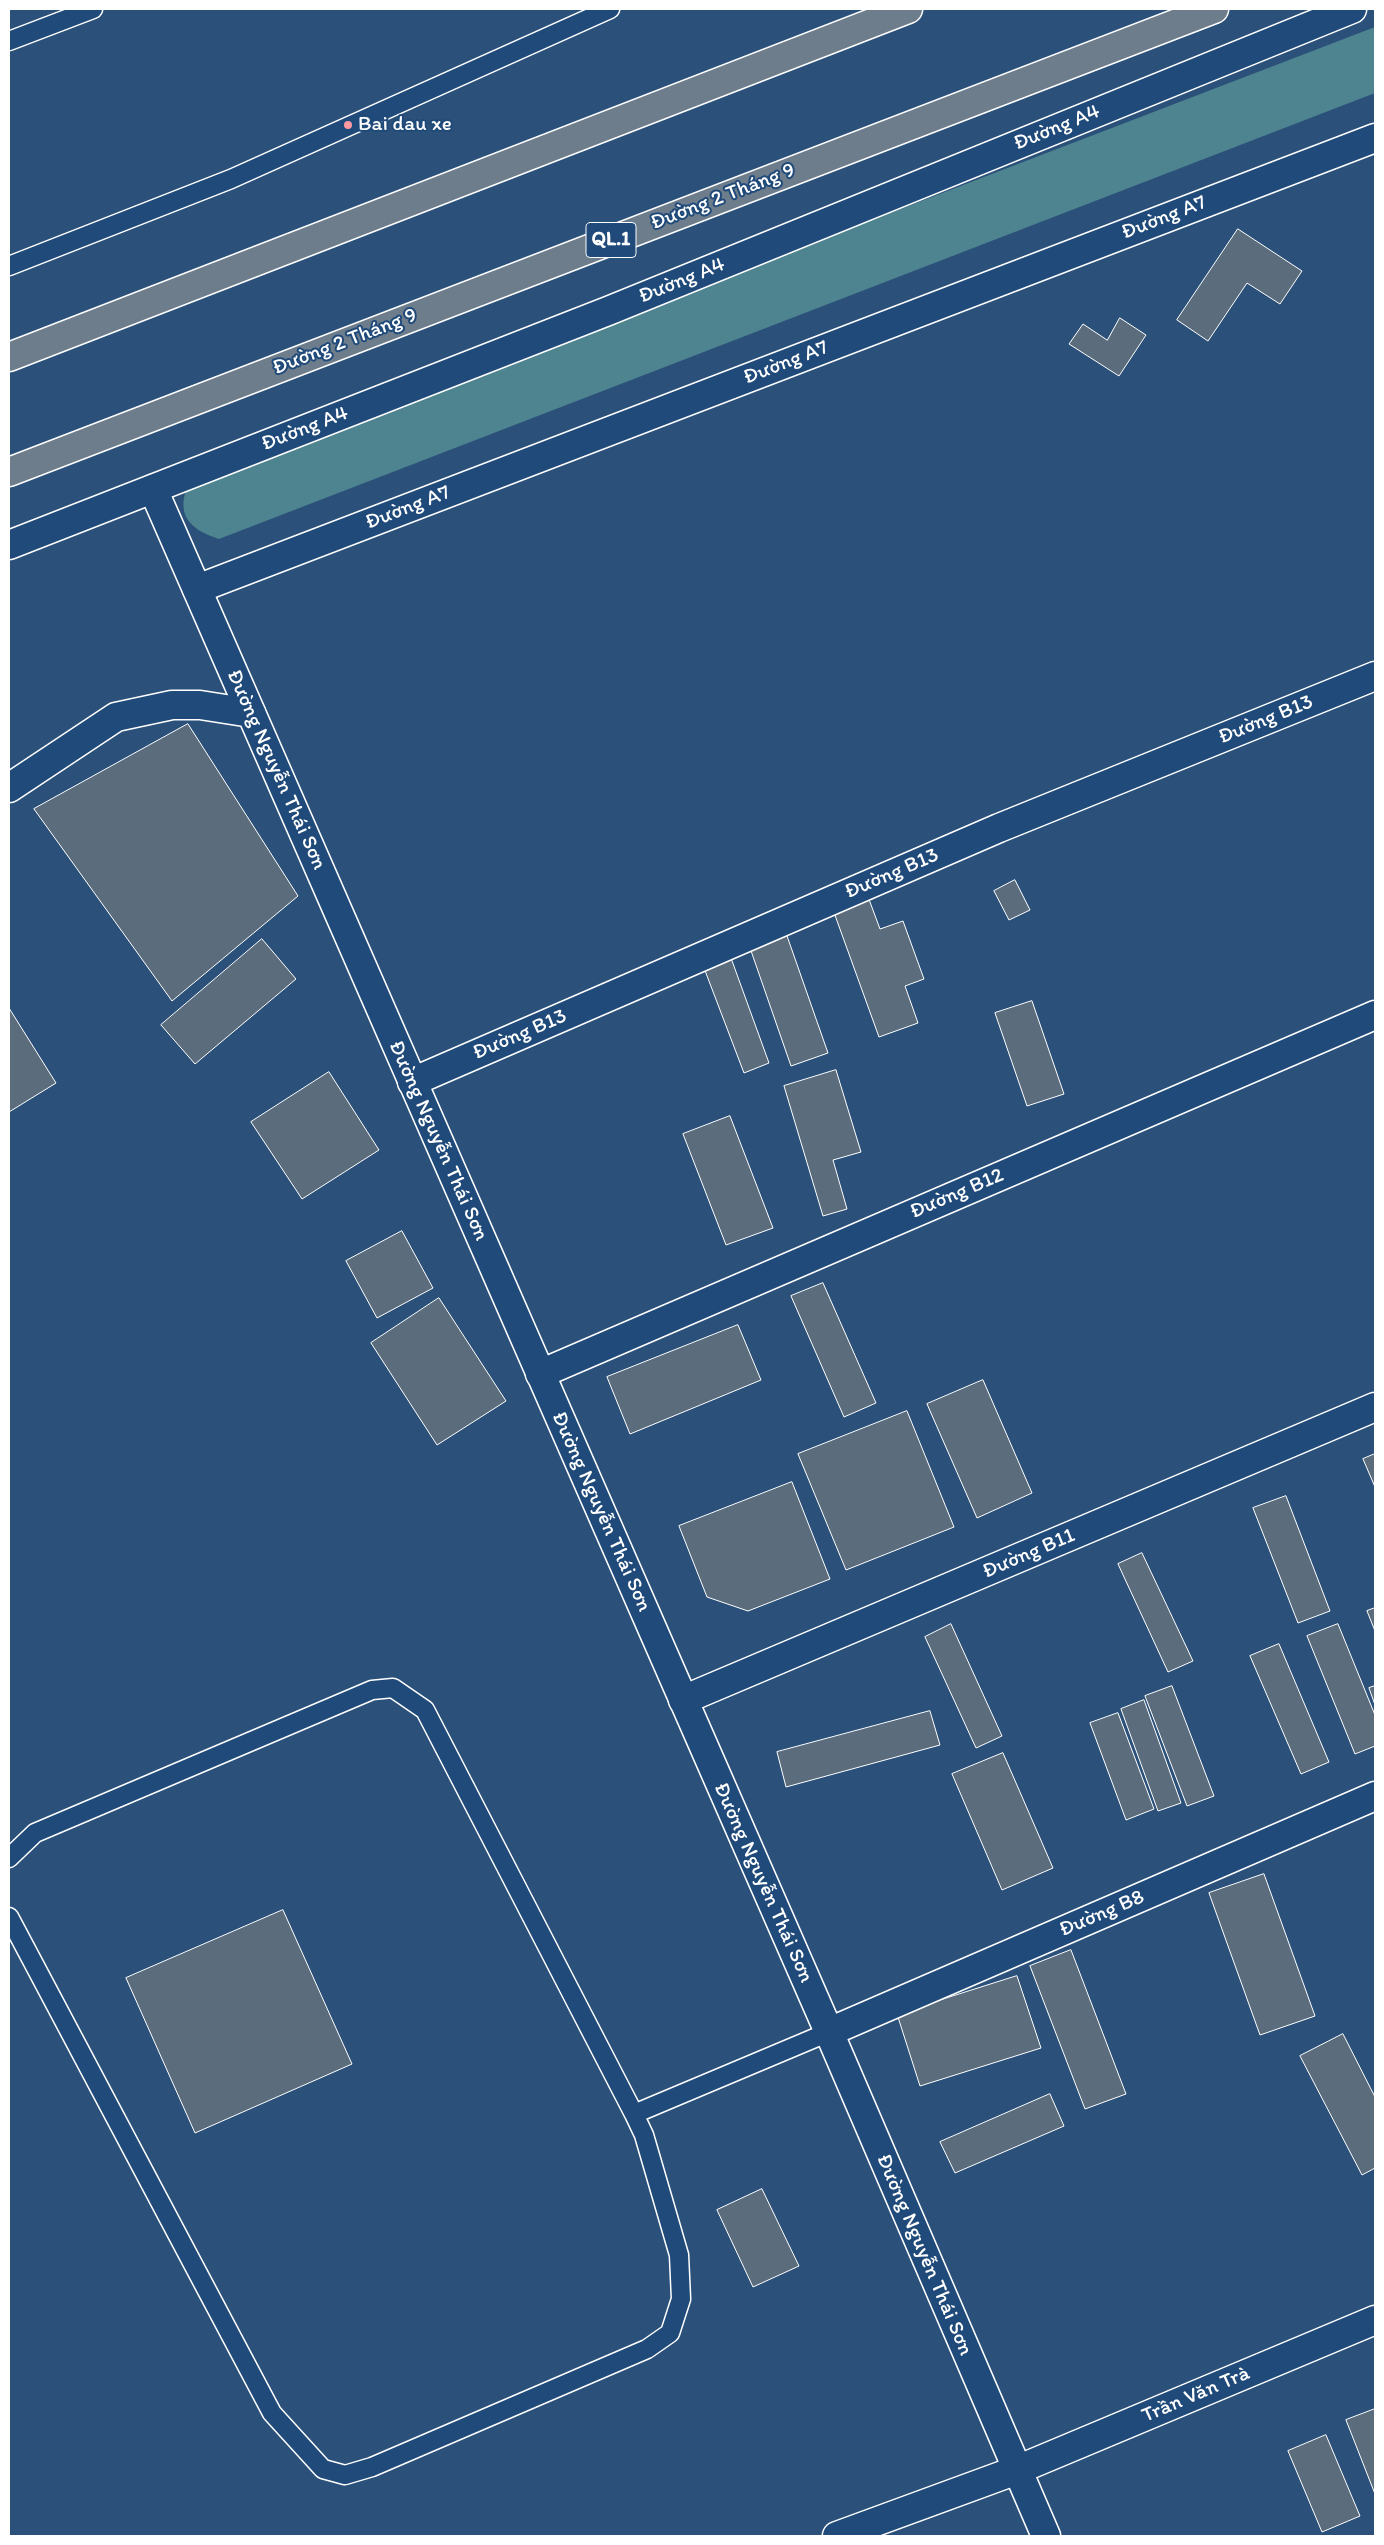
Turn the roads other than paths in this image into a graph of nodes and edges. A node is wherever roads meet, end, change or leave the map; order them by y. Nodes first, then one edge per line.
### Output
1 (92, 9) edge
2 (610, 9) edge
3 (908, 9) edge
4 (1214, 9) edge
5 (1352, 9) edge
6 (9, 41) edge
7 (1375, 138) edge
8 (9, 266) edge
9 (9, 357) edge
10 (9, 472) edge
11 (153, 488) junction
12 (9, 545) edge
13 (197, 589) junction
14 (1375, 676) edge
15 (251, 713) junction
16 (9, 788) edge
17 (1375, 1016) edge
18 (412, 1082) junction
19 (540, 1374) junction
20 (1375, 1407) edge
21 (683, 1700) junction
22 (1375, 1796) edge
23 (9, 1858) edge
24 (9, 1916) edge
25 (829, 2032) junction
26 (634, 2114) junction
27 (1375, 2320) edge
28 (1017, 2470) junction
29 (837, 2536) edge
30 (1046, 2536) edge

1 - 6 lane
2 - 8 lane
3 - 9 highway
4 - 10 highway, Đường 2 Tháng 9 / QL.1
5 - 11 street, Đường A4
7 - 13 street, Đường A7
11 - 12 street, Đường A4
11 - 13 street, Đường Nguyễn Thái Sơn
13 - 15 street, Đường Nguyễn Thái Sơn
14 - 18 street, Đường B13
15 - 16 street
15 - 18 street, Đường Nguyễn Thái Sơn
17 - 19 street, Đường B12
18 - 19 street, Đường Nguyễn Thái Sơn
19 - 21 street, Đường Nguyễn Thái Sơn
20 - 21 street, Đường B11
21 - 25 street, Đường Nguyễn Thái Sơn
22 - 25 street, Đường B8
23 - 26 lane
24 - 26 lane
25 - 26 lane
25 - 28 street, Đường Nguyễn Thái Sơn
27 - 28 street, Trần Văn Trà
28 - 29 street, Trần Văn Trà
28 - 30 street, Đường Nguyễn Thái Sơn

